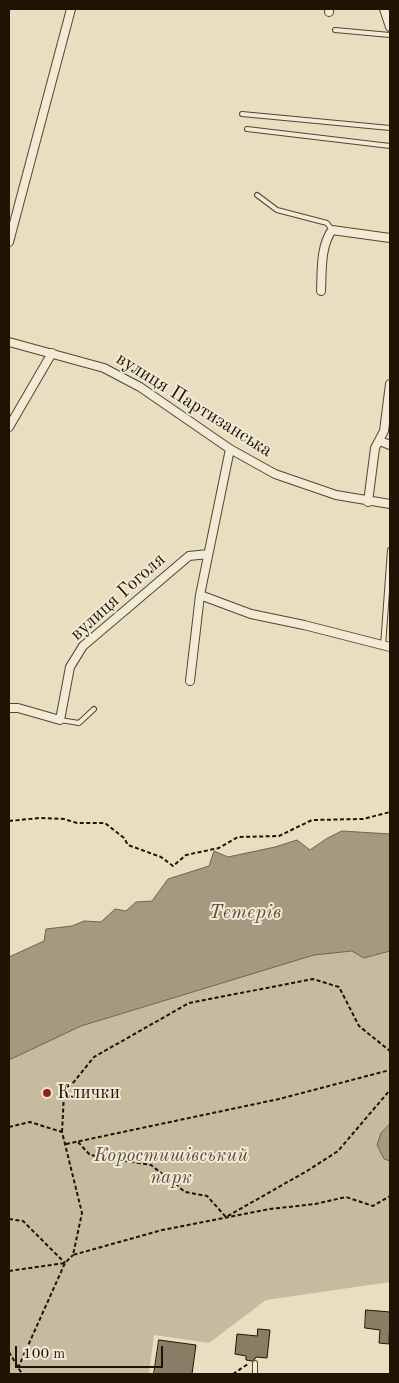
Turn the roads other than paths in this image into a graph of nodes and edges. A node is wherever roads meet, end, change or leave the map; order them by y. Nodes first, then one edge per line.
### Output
1 (71, 9) edge
2 (384, 9) edge
3 (390, 27) edge
4 (335, 30) dead end
5 (390, 35) edge
6 (242, 114) dead end
7 (390, 128) edge
8 (247, 129) dead end
9 (390, 146) edge
10 (257, 194) dead end
11 (332, 230) junction
12 (390, 238) edge
13 (9, 242) edge
14 (321, 291) dead end
15 (9, 342) edge
16 (52, 353) junction
17 (390, 384) edge
18 (9, 427) edge
19 (380, 441) junction
20 (390, 445) edge
21 (230, 449) junction
22 (368, 502) junction
23 (390, 504) edge
24 (390, 550) edge
25 (208, 554) junction
26 (200, 594) junction
27 (387, 647) edge
28 (190, 681) dead end
29 (9, 708) edge
30 (94, 709) dead end
31 (60, 720) junction
32 (255, 1363) road end
33 (255, 1374) edge

1 - 13 street
2 - 3 street
4 - 5 lane
6 - 7 lane
8 - 9 lane
10 - 11 lane
11 - 12 street
11 - 14 street
15 - 16 street, вулиця Партизанська
16 - 18 street
16 - 21 street, вулиця Партизанська
17 - 19 street
19 - 20 street
19 - 22 street
21 - 22 street, вулиця Партизанська
21 - 25 street
22 - 23 street, вулиця Партизанська
24 - 27 lane
25 - 26 street
25 - 31 street, вулиця Гоголя
26 - 27 street
26 - 28 street
29 - 31 street
30 - 31 lane
32 - 33 lane

